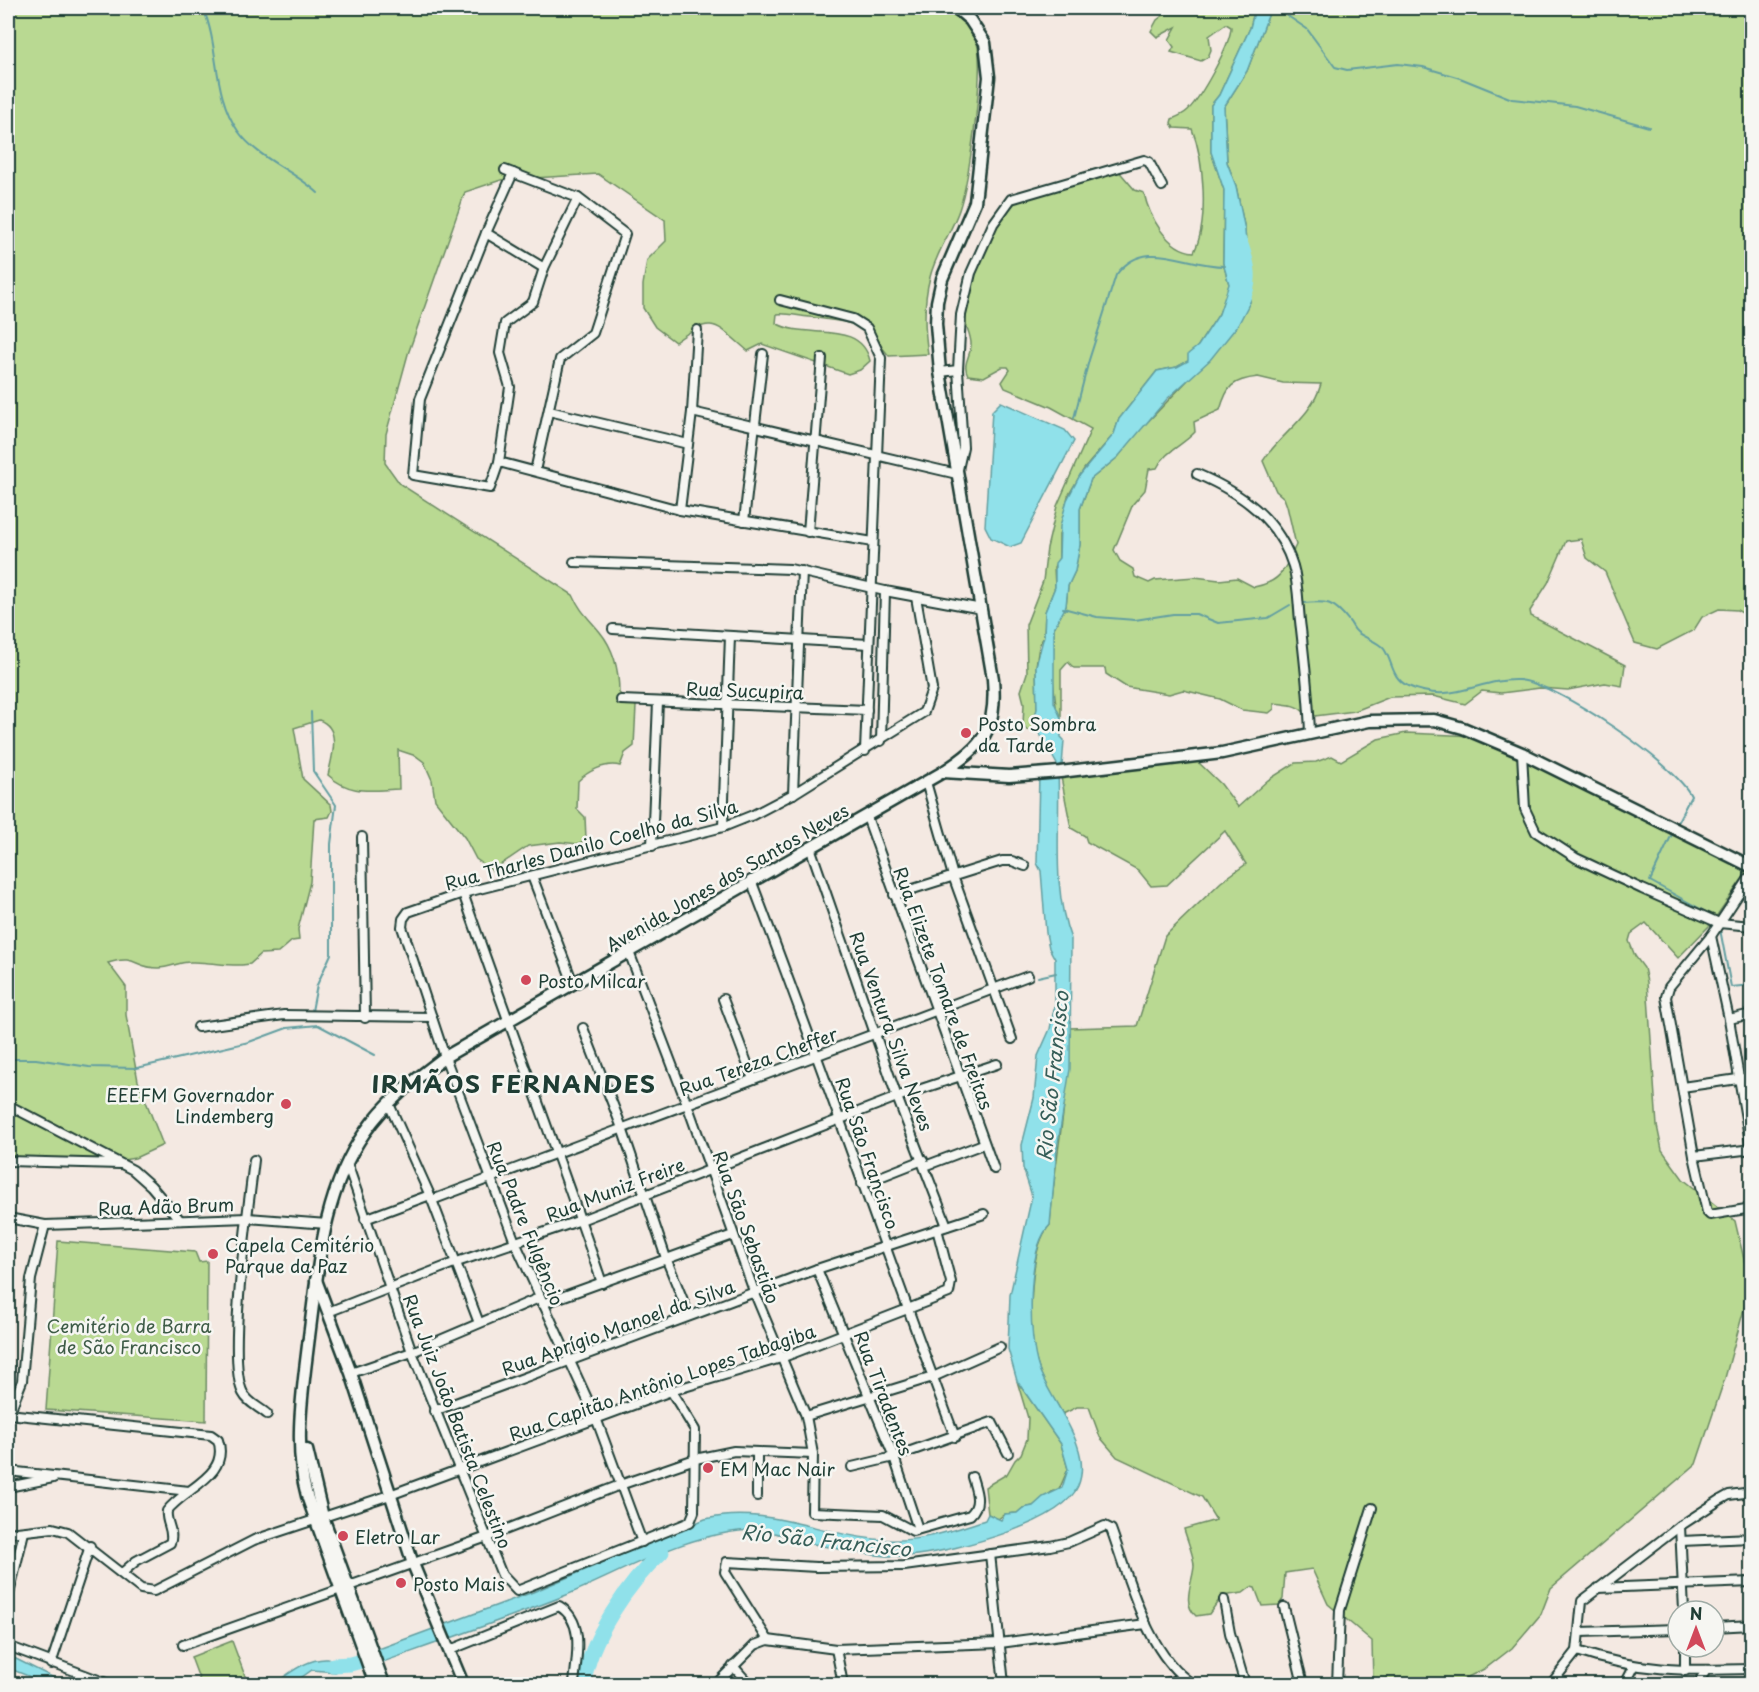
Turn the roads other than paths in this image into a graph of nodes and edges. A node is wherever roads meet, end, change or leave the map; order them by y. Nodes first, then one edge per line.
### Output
1 (956, 8) edge
2 (1162, 186) dead end
3 (578, 198) junction
4 (486, 233) junction
5 (544, 268) junction
6 (780, 300) dead end
7 (697, 330) dead end
8 (763, 354) dead end
9 (822, 358) dead end
10 (958, 370) junction
11 (940, 372) junction
12 (549, 411) junction
13 (692, 412) junction
14 (754, 426) junction
15 (817, 441) junction
16 (688, 444) junction
17 (878, 456) junction
18 (499, 462) junction
19 (535, 471) junction
20 (957, 474) junction
21 (1197, 474) dead end
22 (680, 510) junction
23 (744, 521) junction
24 (808, 532) junction
25 (873, 542) junction
26 (574, 562) dead end
27 (802, 571) junction
28 (871, 587) junction
29 (885, 591) junction
30 (916, 597) junction
31 (982, 609) junction
32 (613, 629) dead end
33 (730, 636) junction
34 (799, 640) junction
35 (869, 644) junction
36 (621, 700) dead end
37 (658, 702) junction
38 (727, 705) junction
39 (797, 708) junction
40 (867, 710) junction
41 (1310, 734) junction
42 (882, 741) junction
43 (866, 751) junction
44 (1522, 753) junction
45 (943, 772) junction
46 (926, 782) junction
47 (793, 795) junction
48 (867, 817) junction
49 (723, 827) junction
50 (362, 837) dead end
51 (652, 846) junction
52 (810, 847) junction
53 (1025, 866) dead end
54 (1752, 867) edge
55 (1752, 874) edge
56 (532, 876) junction
57 (953, 876) junction
58 (751, 880) junction
59 (463, 893) junction
60 (894, 895) junction
61 (408, 912) joint
62 (1719, 923) junction
63 (1752, 926) edge
64 (1711, 936) junction
65 (629, 952) junction
66 (1028, 976) dead end
67 (573, 983) junction
68 (993, 989) junction
69 (723, 999) dead end
70 (935, 1013) junction
71 (1752, 1014) edge
72 (432, 1017) junction
73 (364, 1018) junction
74 (1729, 1018) junction
75 (507, 1021) junction
76 (198, 1027) dead end
77 (583, 1028) dead end
78 (876, 1034) junction
79 (1012, 1039) dead end
80 (818, 1054) junction
81 (445, 1058) junction
82 (997, 1064) dead end
83 (959, 1076) junction
84 (1752, 1077) edge
85 (753, 1079) junction
86 (1739, 1080) junction
87 (1682, 1087) junction
88 (897, 1097) junction
89 (389, 1104) junction
90 (687, 1104) junction
91 (8, 1105) edge
92 (839, 1118) junction
93 (622, 1128) junction
94 (983, 1144) junction
95 (1751, 1151) edge
96 (558, 1153) junction
97 (1694, 1156) junction
98 (254, 1160) dead end
99 (8, 1161) edge
100 (347, 1163) junction
101 (924, 1163) junction
102 (122, 1164) junction
103 (710, 1168) junction
104 (994, 1169) dead end
105 (490, 1179) junction
106 (862, 1184) junction
107 (645, 1194) junction
108 (431, 1197) junction
109 (1752, 1208) edge
110 (984, 1214) dead end
111 (8, 1218) edge
112 (248, 1218) junction
113 (365, 1219) junction
114 (180, 1220) junction
115 (581, 1220) junction
116 (327, 1224) junction
117 (45, 1225) junction
118 (947, 1226) junction
119 (937, 1229) junction
120 (733, 1234) junction
121 (515, 1242) junction
122 (885, 1247) junction
123 (666, 1258) junction
124 (454, 1263) junction
125 (818, 1269) junction
126 (315, 1277) junction
127 (602, 1283) junction
128 (390, 1286) junction
129 (755, 1294) junction
130 (541, 1301) junction
131 (908, 1310) junction
132 (328, 1312) junction
133 (689, 1315) junction
134 (479, 1323) junction
135 (845, 1333) junction
136 (1000, 1347) dead end
137 (412, 1352) junction
138 (781, 1358) junction
139 (569, 1359) junction
140 (351, 1372) junction
141 (933, 1377) junction
142 (671, 1391) junction
143 (870, 1398) junction
144 (434, 1411) junction
145 (8, 1414) edge
146 (267, 1414) dead end
147 (806, 1416) junction
148 (596, 1418) junction
149 (955, 1437) junction
150 (757, 1452) junction
151 (813, 1454) junction
152 (1008, 1454) dead end
153 (894, 1457) junction
154 (695, 1459) junction
155 (852, 1467) dead end
156 (459, 1470) junction
157 (8, 1471) edge
158 (60, 1477) junction
159 (972, 1477) dead end
160 (620, 1485) junction
161 (8, 1487) edge
162 (189, 1491) junction
163 (1752, 1492) edge
164 (390, 1495) junction
165 (757, 1496) dead end
166 (1372, 1508) dead end
167 (319, 1518) junction
168 (1680, 1526) junction
169 (918, 1529) junction
170 (24, 1532) junction
171 (8, 1533) edge
172 (487, 1537) junction
173 (1752, 1538) edge
174 (1681, 1541) junction
175 (642, 1542) junction
176 (90, 1546) junction
177 (990, 1554) junction
178 (414, 1564) junction
179 (122, 1573) junction
180 (1752, 1582) edge
181 (1684, 1586) junction
182 (345, 1588) junction
183 (1597, 1588) junction
184 (8, 1598) edge
185 (1684, 1599) edge
186 (1224, 1600) dead end
187 (1284, 1607) dead end
188 (1146, 1624) junction
189 (1752, 1625) edge
190 (1726, 1626) edge
191 (1666, 1629) edge
192 (1580, 1632) junction
193 (768, 1640) junction
194 (1000, 1643) junction
195 (8, 1646) edge
196 (183, 1646) dead end
197 (449, 1647) junction
198 (836, 1649) junction
199 (1576, 1651) junction
200 (1685, 1659) edge
201 (51, 1664) junction
202 (733, 1666) junction
203 (1634, 1667) junction
204 (1752, 1669) edge
205 (374, 1670) junction
206 (1706, 1670) junction
207 (1685, 1671) junction
208 (1183, 1678) junction
209 (109, 1684) edge
210 (375, 1684) edge
211 (384, 1684) edge
212 (463, 1684) edge
213 (574, 1684) edge
214 (716, 1684) edge
215 (749, 1684) edge
216 (843, 1684) edge
217 (1004, 1684) edge
218 (1163, 1684) edge
219 (1193, 1684) edge
220 (1245, 1684) edge
221 (1303, 1684) edge
222 (1337, 1684) edge
223 (1551, 1684) edge
224 (1625, 1684) edge
225 (1698, 1684) edge

1 - 11 main road, Avenida Jones dos Santos Neves
2 - 10 street
3 - 4 street
3 - 5 street
3 - 12 street
4 - 5 street
4 - 18 street
5 - 18 street
6 - 17 street
7 - 13 street
8 - 14 street
9 - 15 street
10 - 11 street
10 - 20 street
11 - 20 main road, Avenida Jones dos Santos Neves
12 - 16 street
12 - 19 street
13 - 14 street
13 - 16 street
14 - 15 street
14 - 23 street
15 - 17 street
15 - 24 street
16 - 22 street
17 - 20 street
17 - 25 street
18 - 19 street
19 - 22 street
20 - 31 main road, Avenida Jones dos Santos Neves
21 - 41 street
22 - 23 street
23 - 24 street
24 - 25 street
25 - 28 street
26 - 27 street
27 - 28 street
27 - 34 street
28 - 29 street
28 - 35 street
29 - 30 street
29 - 42 street
30 - 31 street
30 - 42 street, Rua Tharles Danilo Coelho da Silva
31 - 45 main road, Avenida Jones dos Santos Neves
32 - 33 street
33 - 34 street
33 - 38 street
34 - 35 street
34 - 39 street
35 - 40 street
36 - 37 street, Rua Sucupira
37 - 38 street, Rua Sucupira
37 - 51 street
38 - 39 street, Rua Sucupira
38 - 49 street
39 - 40 street, Rua Sucupira
39 - 47 street
40 - 43 street
41 - 44 main road
41 - 45 main road
42 - 43 street, Rua Tharles Danilo Coelho da Silva
43 - 47 street, Rua Tharles Danilo Coelho da Silva
44 - 54 main road
44 - 62 street
45 - 46 main road, Avenida Jones dos Santos Neves
46 - 48 main road, Avenida Jones dos Santos Neves
46 - 57 street
47 - 49 street, Rua Tharles Danilo Coelho da Silva
48 - 52 main road, Avenida Jones dos Santos Neves
48 - 60 street, Rua Elizete Tomare de Freitas
49 - 51 street, Rua Tharles Danilo Coelho da Silva
50 - 73 street
51 - 56 street, Rua Tharles Danilo Coelho da Silva
52 - 58 main road, Avenida Jones dos Santos Neves
52 - 78 street, Rua Ventura Silva Neves
53 - 57 street
55 - 62 street
56 - 59 street, Rua Tharles Danilo Coelho da Silva
56 - 67 street
57 - 60 street
57 - 68 street
58 - 65 main road, Avenida Jones dos Santos Neves
58 - 80 street, Rua São Francisco
59 - 61 street, Rua Tharles Danilo Coelho da Silva
59 - 75 street
60 - 70 street, Rua Elizete Tomare de Freitas
61 - 72 street, Rua Padre Fulgêncio
62 - 63 street
62 - 64 street
64 - 74 street
64 - 87 street
65 - 67 main road, Avenida Jones dos Santos Neves
65 - 90 street, Rua São Sebastião
66 - 68 street, Rua Tereza Cheffer
67 - 75 main road, Avenida Jones dos Santos Neves
68 - 70 street, Rua Tereza Cheffer
68 - 79 street
69 - 85 street
70 - 78 street, Rua Tereza Cheffer
70 - 83 street, Rua Elizete Tomare de Freitas
71 - 74 street
72 - 73 street
72 - 81 street, Rua Padre Fulgêncio
73 - 76 street
74 - 86 street
75 - 81 main road, Avenida Jones dos Santos Neves
75 - 96 street
77 - 93 street
78 - 80 street, Rua Tereza Cheffer
78 - 88 street, Rua Ventura Silva Neves
80 - 85 street, Rua Tereza Cheffer
80 - 92 street, Rua São Francisco
81 - 89 main road, Avenida Jones dos Santos Neves
81 - 105 street, Rua Padre Fulgêncio
82 - 83 street, Rua Muniz Freire
83 - 88 street, Rua Muniz Freire
83 - 94 street, Rua Elizete Tomare de Freitas
84 - 86 street
85 - 90 street, Rua Tereza Cheffer
86 - 87 street
86 - 95 street
87 - 97 street
88 - 92 street, Rua Muniz Freire
88 - 101 street, Rua Ventura Silva Neves
89 - 100 main road, Avenida Jones dos Santos Neves
89 - 108 street
90 - 93 street, Rua Tereza Cheffer
90 - 103 street, Rua São Sebastião
91 - 102 street
92 - 103 street, Rua Muniz Freire
92 - 106 street, Rua São Francisco
93 - 96 street, Rua Tereza Cheffer
93 - 107 street
94 - 101 street
94 - 104 street, Rua Elizete Tomare de Freitas
95 - 97 street
96 - 105 street, Rua Tereza Cheffer
96 - 115 street
97 - 109 street
98 - 112 street
99 - 102 street
100 - 113 street, Rua Juiz João Batista Celestino
100 - 116 main road, Avenida Jones dos Santos Neves
101 - 106 street
101 - 118 street, Rua Ventura Silva Neves
102 - 114 street
103 - 107 street, Rua Muniz Freire
103 - 120 street, Rua São Sebastião
105 - 108 street, Rua Tereza Cheffer
105 - 121 street, Rua Padre Fulgêncio
106 - 122 street, Rua São Francisco
107 - 115 street, Rua Muniz Freire
107 - 123 street
108 - 113 street, Rua Tereza Cheffer
108 - 124 street
110 - 118 street, Rua Aprígio Manoel da Silva
111 - 117 street, Rua Adão Brum
112 - 114 street, Rua Adão Brum
112 - 116 street, Rua Adão Brum
112 - 146 street
113 - 128 street, Rua Juiz João Batista Celestino
114 - 117 street, Rua Adão Brum
115 - 121 street, Rua Muniz Freire
115 - 127 street
116 - 126 main road, Avenida Jones dos Santos Neves
117 - 145 street
118 - 119 street, Rua Aprígio Manoel da Silva
119 - 122 street, Rua Aprígio Manoel da Silva
119 - 131 street, Rua Capitão Antônio Lopes Tabagiba
120 - 123 street
120 - 129 street, Rua São Sebastião
121 - 124 street, Rua Muniz Freire
121 - 130 street, Rua Padre Fulgêncio
122 - 125 street, Rua Aprígio Manoel da Silva
122 - 131 street, Rua São Francisco
123 - 127 street
123 - 133 street
124 - 128 street, Rua Muniz Freire
124 - 134 street
125 - 129 street, Rua Aprígio Manoel da Silva
125 - 135 street, Rua Tiradentes
126 - 132 main road
126 - 167 main road, Avenida Jones dos Santos Neves
127 - 130 street
128 - 132 street, Rua Muniz Freire
128 - 137 street, Rua Juiz João Batista Celestino
129 - 133 street, Rua Aprígio Manoel da Silva
129 - 138 street, Rua São Sebastião
130 - 134 street
130 - 139 street, Rua Padre Fulgêncio
131 - 135 street, Rua Capitão Antônio Lopes Tabagiba
131 - 141 street, Rua São Francisco
132 - 140 main road
133 - 139 street, Rua Aprígio Manoel da Silva
134 - 137 street
135 - 138 street, Rua Capitão Antônio Lopes Tabagiba
135 - 143 street, Rua Tiradentes
136 - 141 street
137 - 140 street
137 - 144 street, Rua Juiz João Batista Celestino
138 - 142 street, Rua Capitão Antônio Lopes Tabagiba
138 - 147 street, Rua São Sebastião
139 - 144 street, Rua Aprígio Manoel da Silva
139 - 148 street, Rua Padre Fulgêncio
140 - 164 main road
141 - 143 street
141 - 149 street, Rua São Francisco
142 - 148 street, Rua Capitão Antônio Lopes Tabagiba
142 - 154 street
143 - 147 street
143 - 153 street, Rua Tiradentes
144 - 156 street, Rua Juiz João Batista Celestino
145 - 162 street
147 - 151 street, Rua São Sebastião
148 - 156 street, Rua Capitão Antônio Lopes Tabagiba
148 - 160 street, Rua Padre Fulgêncio
149 - 152 street
149 - 153 street
150 - 151 street
150 - 154 street
150 - 165 street
151 - 169 street, Rua São Sebastião
153 - 155 street
153 - 169 street, Rua Tiradentes
154 - 160 street
154 - 175 street
156 - 164 street, Rua Capitão Antônio Lopes Tabagiba
156 - 172 street, Rua Juiz João Batista Celestino
157 - 158 street
158 - 161 street
158 - 162 street
159 - 169 street
160 - 172 street
160 - 175 street, Rua Padre Fulgêncio
162 - 179 street
163 - 168 street
164 - 167 street, Rua Capitão Antônio Lopes Tabagiba
164 - 178 main road
166 - 222 street
167 - 179 street, Rua Capitão Antônio Lopes Tabagiba
167 - 182 main road, Avenida Jones dos Santos Neves
168 - 174 street
168 - 183 street
170 - 171 street, Rua Capitão Antônio Lopes Tabagiba
170 - 176 street, Rua Capitão Antônio Lopes Tabagiba
170 - 184 street
172 - 175 street, Rua Juiz João Batista Celestino
172 - 178 street
173 - 174 street
174 - 181 street
176 - 179 street, Rua Capitão Antônio Lopes Tabagiba
176 - 201 street
177 - 188 street
177 - 193 street
177 - 194 street
178 - 182 street
178 - 197 main road
180 - 181 street
181 - 183 street
181 - 185 street
182 - 196 street
182 - 205 main road, Avenida Jones dos Santos Neves
183 - 192 street
186 - 220 street
187 - 221 street
188 - 194 street
188 - 208 street
189 - 190 street
191 - 192 street
192 - 199 street
193 - 198 street
193 - 202 street
194 - 198 street
194 - 217 street
195 - 201 street
197 - 212 main road
197 - 213 street
198 - 216 street
199 - 203 street
199 - 223 street
200 - 207 street
201 - 209 street
202 - 214 street
202 - 215 street
203 - 207 street
203 - 224 street
204 - 206 street
205 - 210 main road, Avenida Jones dos Santos Neves
205 - 211 main road, Avenida Jones dos Santos Neves
206 - 207 street
206 - 225 street
208 - 218 street
208 - 219 street

